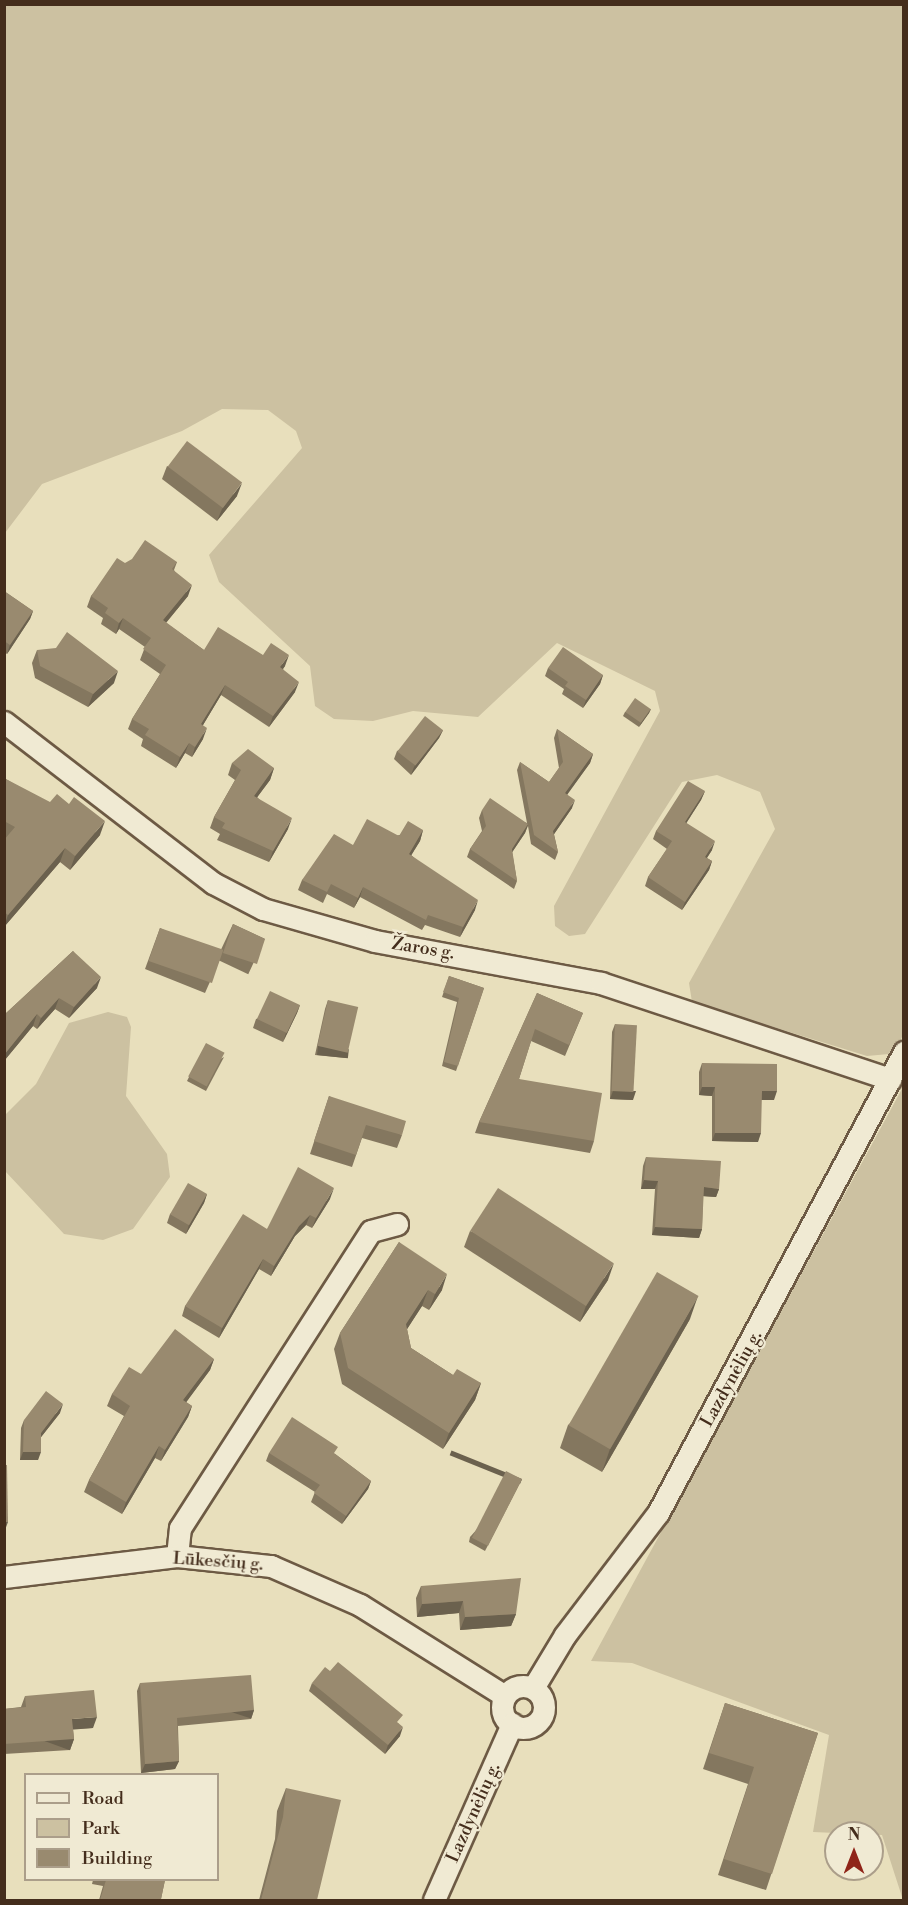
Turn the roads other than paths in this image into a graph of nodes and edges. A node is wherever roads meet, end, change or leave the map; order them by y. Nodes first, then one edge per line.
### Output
1 (4, 722) edge
2 (903, 1052) edge
3 (890, 1079) junction
4 (397, 1224) dead end
5 (177, 1556) junction
6 (4, 1577) edge
7 (533, 1688) junction
8 (505, 1696) junction
9 (512, 1724) junction
10 (434, 1900) edge

1 - 3 street, Žaros g.
2 - 3 street, Lazdynėlių g.
3 - 7 street, Lazdynėlių g.
4 - 5 street
5 - 6 street, Lūkesčių g.
5 - 8 street, Lūkesčių g.
7 - 8 street
7 - 9 street
8 - 9 street
9 - 10 street, Lazdynėlių g.

